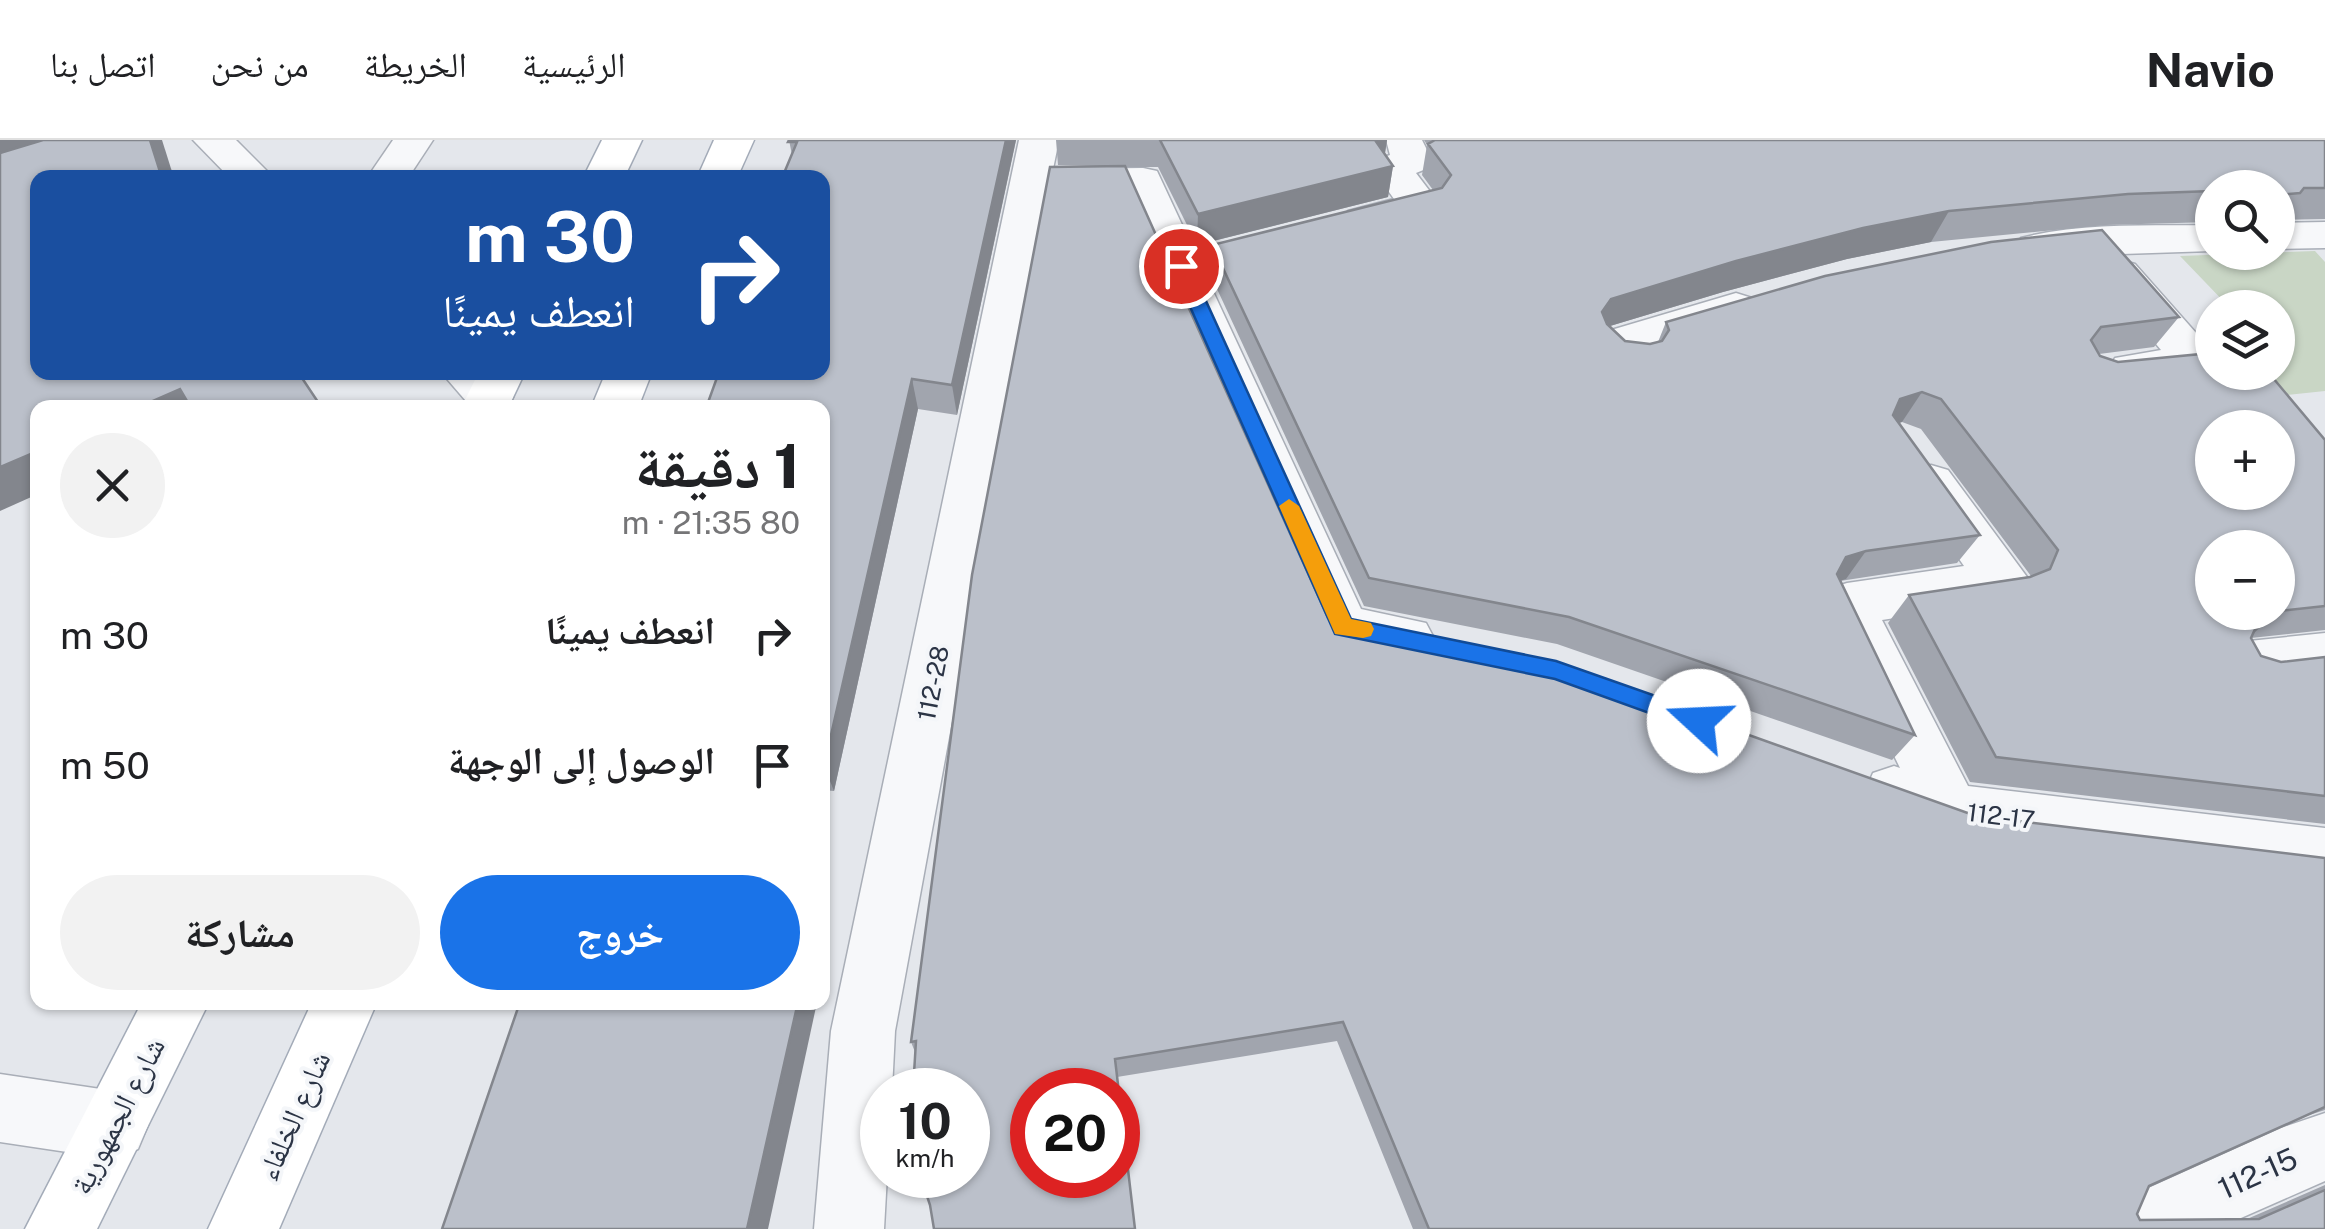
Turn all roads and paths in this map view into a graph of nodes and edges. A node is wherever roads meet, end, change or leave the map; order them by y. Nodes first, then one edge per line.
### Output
1 (213, 140) edge
2 (413, 140) edge
3 (622, 140) edge
4 (734, 140) edge
5 (1404, 144) dead end
6 (1036, 161) edge
7 (245, 170) edge
8 (392, 170) edge
9 (607, 170) edge
10 (721, 170) edge
11 (1328, 229) edge
12 (2325, 235) edge
13 (2295, 236) edge
14 (2195, 238) edge
15 (2092, 241) junction
16 (2003, 252) edge
17 (1777, 296) edge
18 (1630, 358) edge
19 (2094, 372) edge
20 (1901, 443) edge
21 (1465, 650) edge
22 (2325, 655) edge
23 (2249, 663) edge
24 (1837, 770) edge
25 (1950, 810) junction
26 (2325, 855) edge
27 (173, 1010) edge
28 (341, 1010) edge
29 (0, 1108) edge
30 (114, 1125) junction
31 (2325, 1147) edge
32 (60, 1229) edge
33 (243, 1229) edge
34 (849, 1229) edge
35 (2138, 1229) edge

1 - 7 lane
2 - 8 lane
3 - 9 main road
4 - 10 main road
5 - 11 lane
6 - 21 lane
6 - 34 lane, 112-28
12 - 13 lane
14 - 15 lane
15 - 16 lane
15 - 19 lane
17 - 18 lane
20 - 25 lane
22 - 23 lane
24 - 25 lane, 112-17
25 - 26 lane, 112-17
27 - 30 main road, شارع الجمهورية
28 - 33 main road, شارع الخلفاء
29 - 30 lane
30 - 32 main road, شارع الجمهورية
31 - 35 lane, 112-15

